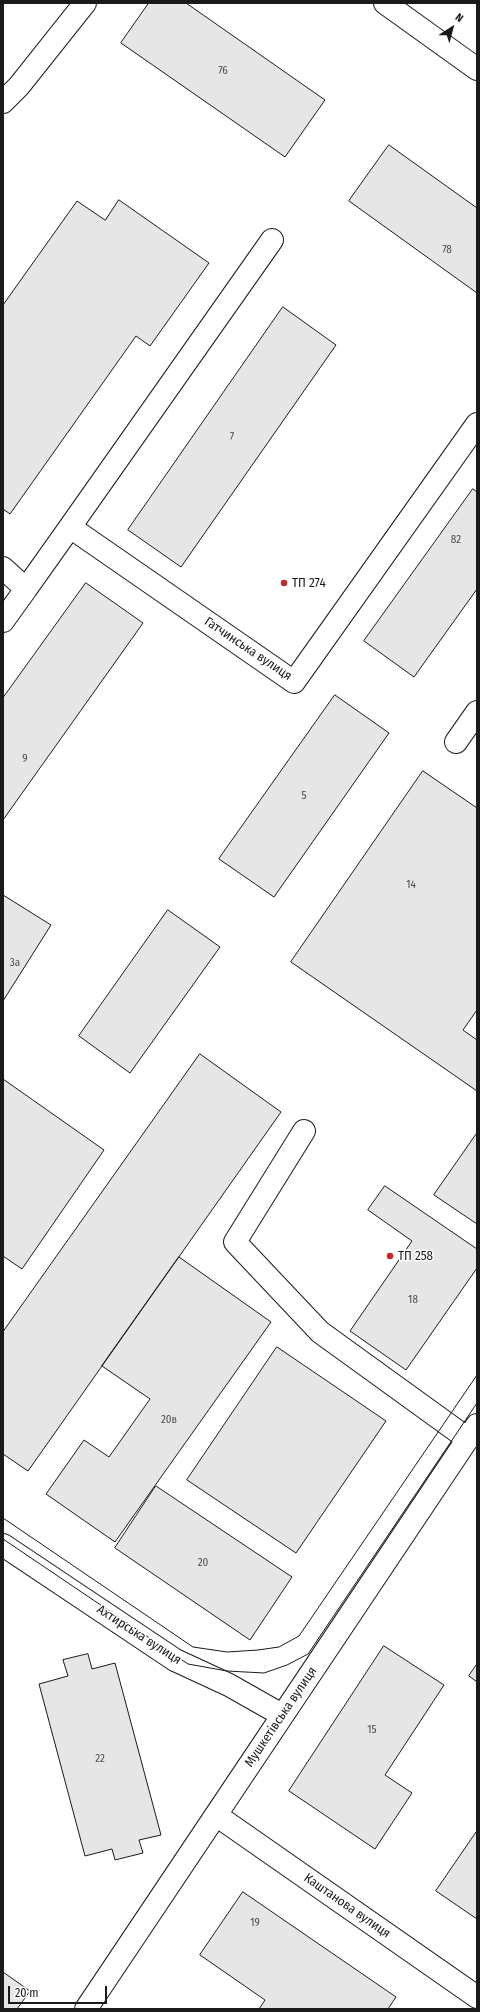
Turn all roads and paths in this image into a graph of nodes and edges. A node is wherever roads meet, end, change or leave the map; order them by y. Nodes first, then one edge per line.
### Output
1 (85, 3) edge
2 (385, 3) edge
3 (477, 69) edge
4 (3, 102) edge
5 (272, 240) dead end
6 (477, 424) edge
7 (70, 527) junction
8 (3, 568) edge
9 (26, 589) junction
10 (3, 622) edge
11 (477, 712) edge
12 (456, 742) dead end
13 (304, 1130) dead end
14 (472, 1432) edge
15 (3, 1545) edge
16 (282, 1715) junction
17 (216, 1815) junction
18 (477, 1997) edge
19 (86, 2009) edge

1 - 4 street
2 - 3 street
5 - 7 street
6 - 7 street, Гатчинська вулиця
7 - 9 street
8 - 9 street
9 - 10 street
11 - 12 street
13 - 14 street
14 - 16 street, Мушкетівська вулиця
15 - 16 street, Ахтирська вулиця
16 - 17 street, Мушкетівська вулиця
17 - 18 street, Каштанова вулиця
17 - 19 street, Мушкетівська вулиця

